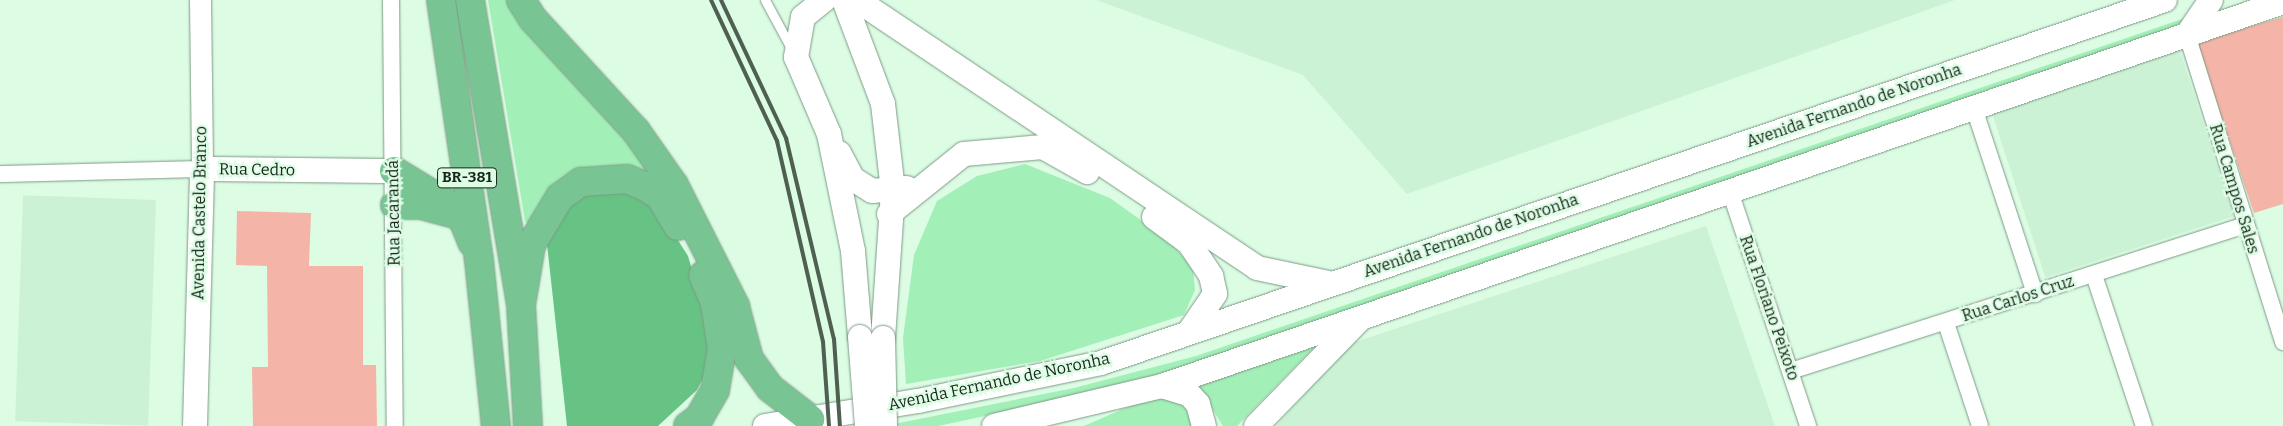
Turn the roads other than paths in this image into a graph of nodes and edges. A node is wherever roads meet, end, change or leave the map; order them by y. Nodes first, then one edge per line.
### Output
1 (200, 0) edge
2 (391, 0) edge
3 (441, 0) edge
4 (470, 0) edge
5 (521, 0) edge
6 (765, 0) edge
7 (824, 0) edge
8 (844, 0) edge
9 (857, 0) edge
10 (2165, 0) edge
11 (2211, 0) edge
12 (2283, 2) edge
13 (2187, 35) junction
14 (796, 57) junction
15 (1974, 108) junction
16 (829, 134) junction
17 (202, 169) junction
18 (394, 171) junction
19 (0, 174) edge
20 (921, 184) junction
21 (893, 191) junction
22 (1730, 191) junction
23 (395, 206) junction
24 (890, 214) junction
25 (464, 222) junction
26 (2245, 225) junction
27 (479, 260) junction
28 (2094, 275) junction
29 (1332, 283) junction
30 (2035, 294) junction
31 (520, 305) junction
32 (1365, 314) junction
33 (1946, 323) junction
34 (1191, 329) junction
35 (871, 337) junction
36 (2283, 342) edge
37 (1791, 372) junction
38 (1162, 386) junction
39 (810, 418) junction
40 (195, 426) edge
41 (395, 426) edge
42 (496, 426) edge
43 (528, 426) edge
44 (688, 426) edge
45 (765, 426) edge
46 (868, 426) edge
47 (885, 426) edge
48 (994, 426) edge
49 (1204, 426) edge
50 (1256, 426) edge
51 (1808, 426) edge
52 (1980, 426) edge
53 (2144, 426) edge

1 - 17 street, Avenida Castelo Branco
2 - 18 street, Rua Jacarandá
3 - 27 highway, BR-381
4 - 31 highway, BR-381
5 - 39 highway
6 - 14 lane
7 - 14 main road
8 - 21 main road
9 - 29 main road
10 - 29 main road, Avenida Fernando de Noronha
11 - 13 main road
12 - 13 main road
13 - 15 main road
13 - 26 street, Rua Campos Sales
14 - 16 main road
15 - 22 main road
15 - 30 street
16 - 21 main road
16 - 35 main road
17 - 18 main road, Rua Cedro
17 - 19 street, Rua Cedro
17 - 40 main road, Avenida Castelo Branco
18 - 23 street, Rua Jacarandá
18 - 25 highway
20 - 21 main road
20 - 24 main road
20 - 34 main road
21 - 24 main road
22 - 32 main road
22 - 37 street, Rua Floriano Peixoto
23 - 25 highway
23 - 41 street, Rua Jacarandá
24 - 35 main road
25 - 27 highway
26 - 28 street, Rua Carlos Cruz
26 - 36 street, Rua Campos Sales
27 - 42 highway, BR-381
28 - 30 street, Rua Carlos Cruz
28 - 53 street
29 - 34 main road, Avenida Fernando de Noronha
30 - 33 street, Rua Carlos Cruz
31 - 43 highway, BR-381
31 - 44 highway
32 - 38 main road
32 - 50 main road
33 - 37 street, Rua Carlos Cruz
33 - 52 street
34 - 39 main road, Avenida Fernando de Noronha
35 - 46 main road, bridge
35 - 47 main road, bridge
37 - 51 street, Rua Floriano Peixoto
38 - 48 main road
38 - 49 main road
39 - 45 main road, Avenida Fernando de Noronha

